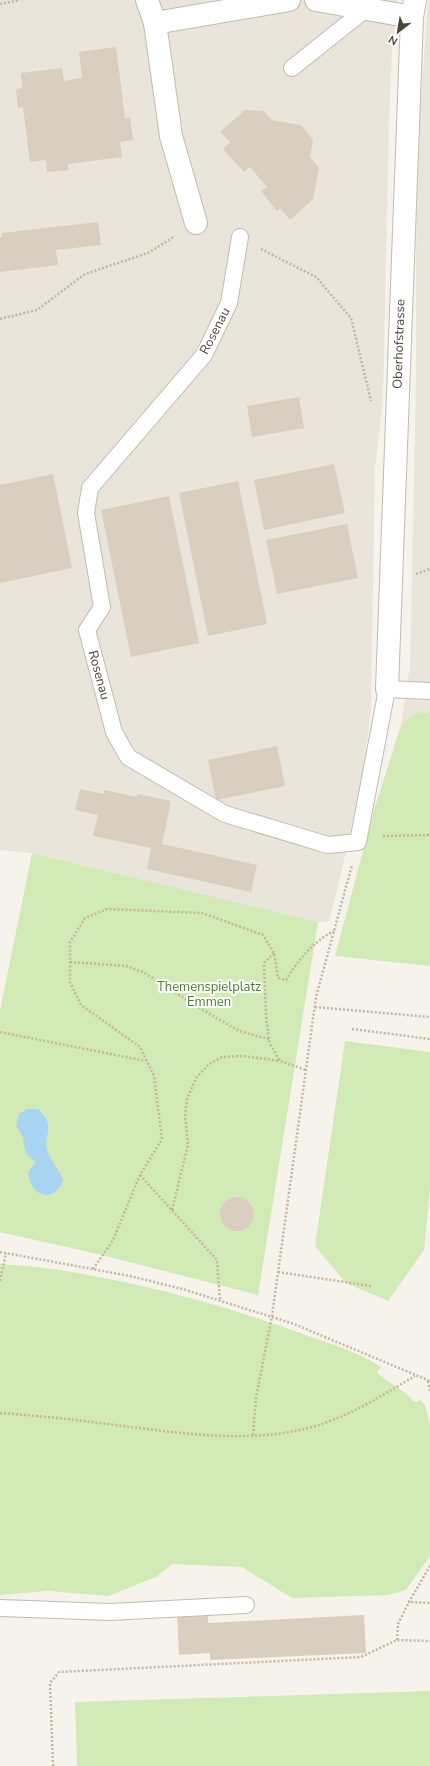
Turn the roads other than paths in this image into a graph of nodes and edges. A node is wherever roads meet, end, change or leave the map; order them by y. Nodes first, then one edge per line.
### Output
1 (147, 0) edge
2 (289, 0) edge
3 (316, 0) edge
4 (414, 8) edge
5 (366, 9) junction
6 (154, 23) junction
7 (292, 68) dead end
8 (196, 223) road end
9 (240, 237) road end
10 (387, 689) junction
11 (430, 691) edge
12 (246, 1604) dead end
13 (0, 1608) edge

1 - 6 street
2 - 6 street
3 - 5 street
4 - 5 street
4 - 10 street, Oberhofstrasse
5 - 7 lane
6 - 8 street
9 - 10 lane, Rosenau
10 - 11 lane
12 - 13 lane

